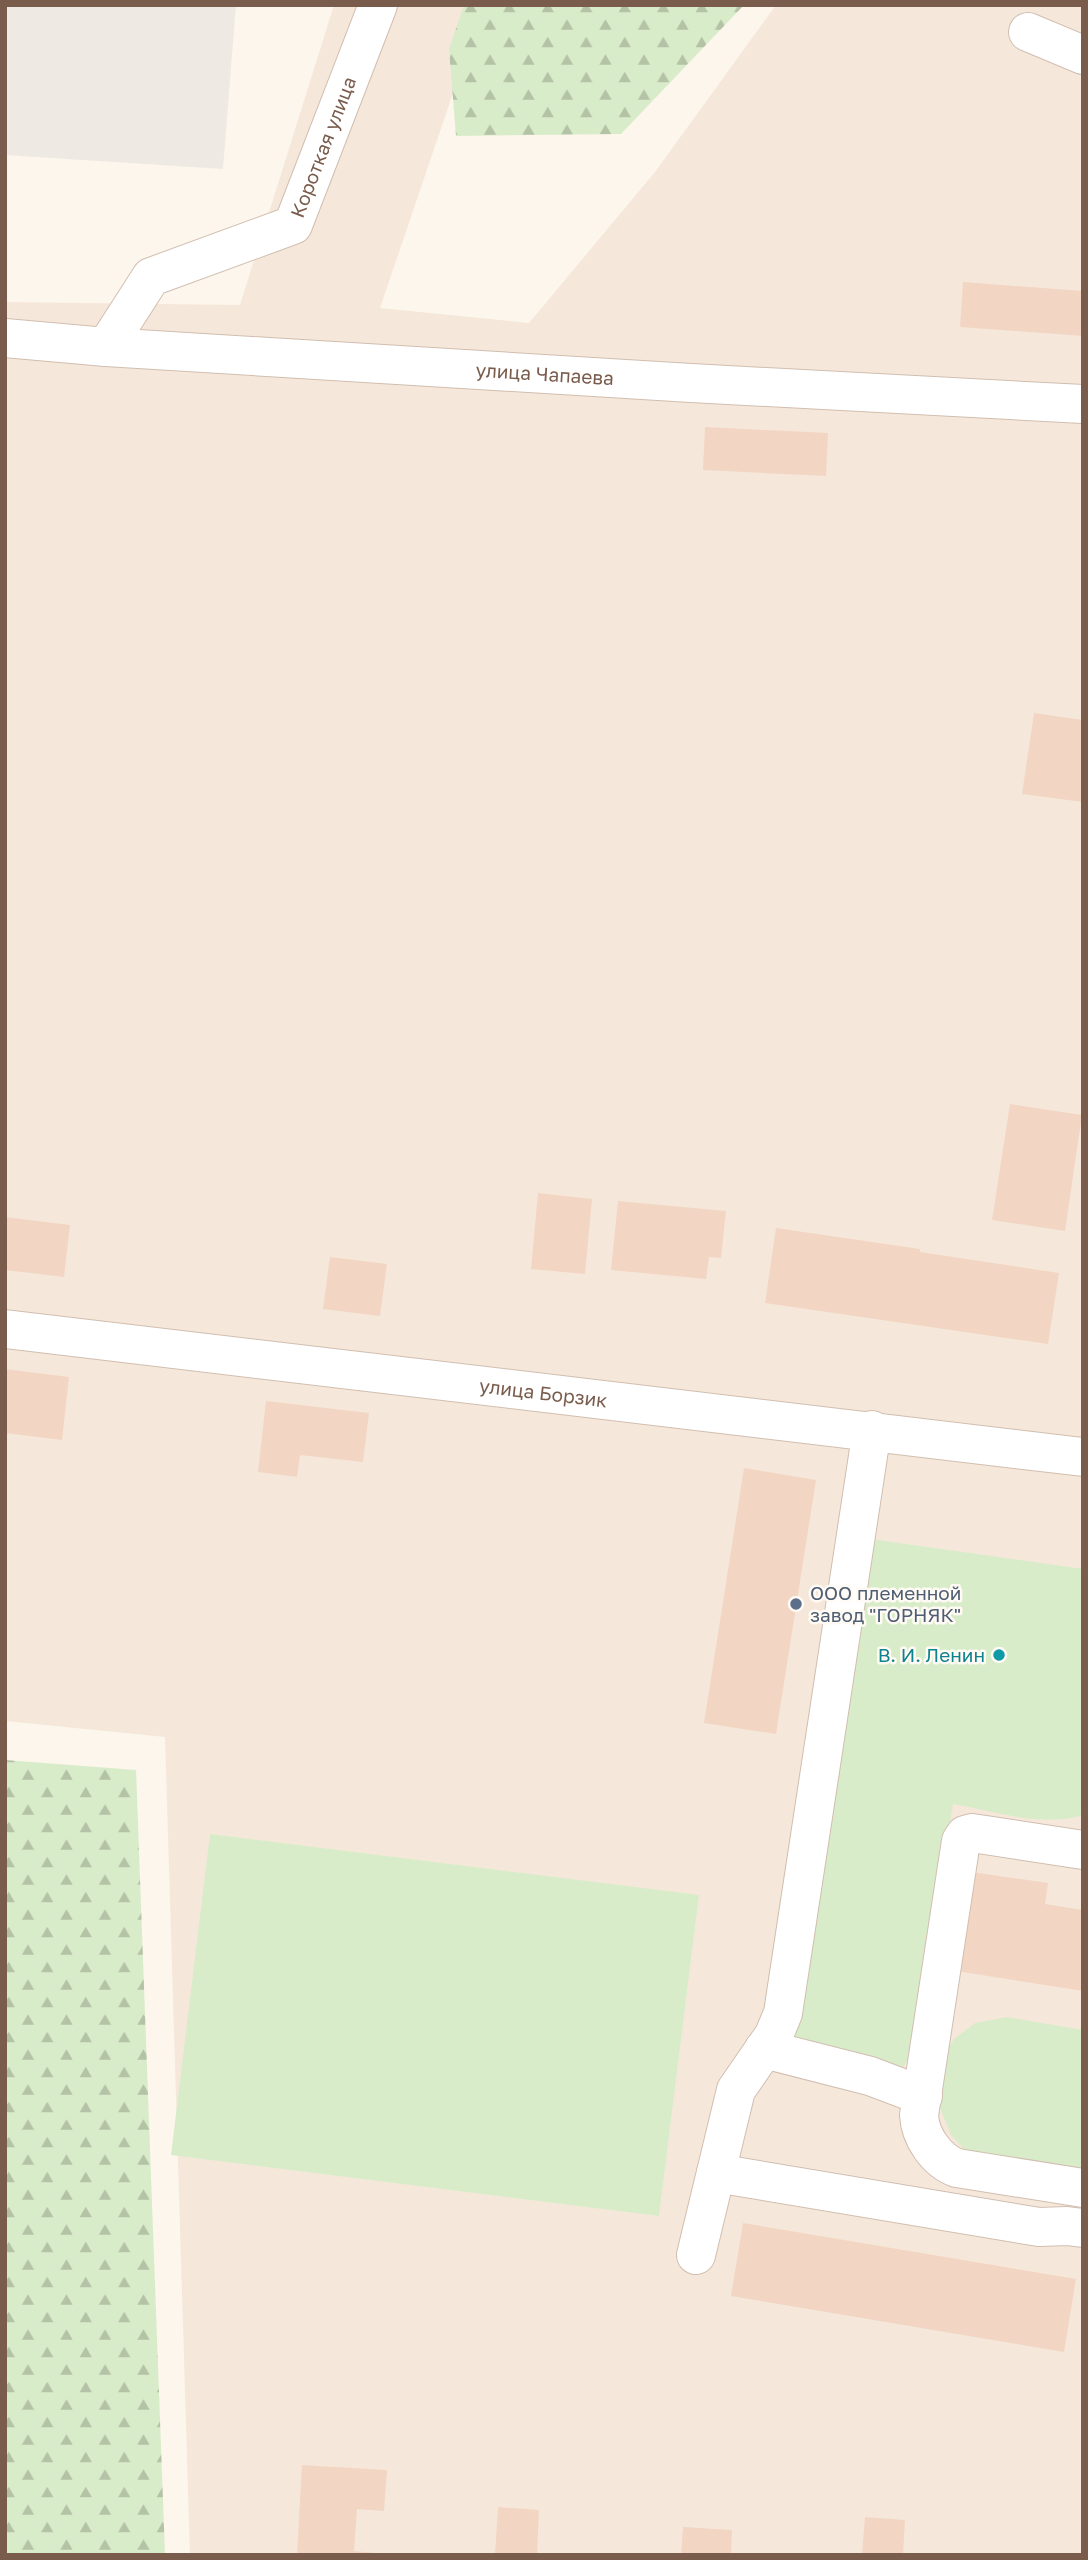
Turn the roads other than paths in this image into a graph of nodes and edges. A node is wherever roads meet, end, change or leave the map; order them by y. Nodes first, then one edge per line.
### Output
1 (378, 5) edge
2 (1028, 32) dead end
3 (1083, 55) edge
4 (5, 338) edge
5 (106, 347) junction
6 (1083, 404) edge
7 (5, 1329) edge
8 (872, 1430) junction
9 (1083, 1457) edge
10 (1083, 1850) edge
11 (764, 2049) junction
12 (923, 2096) junction
13 (716, 2172) junction
14 (1083, 2188) edge
15 (1083, 2228) edge
16 (696, 2255) dead end

1 - 5 street, Короткая улица
2 - 3 street
4 - 5 street, улица Чапаева
5 - 6 street, улица Чапаева
7 - 8 street, улица Борзик
8 - 9 street, улица Борзик
8 - 11 street
10 - 12 street
11 - 12 street
11 - 13 street
12 - 14 street
13 - 15 street
13 - 16 street

